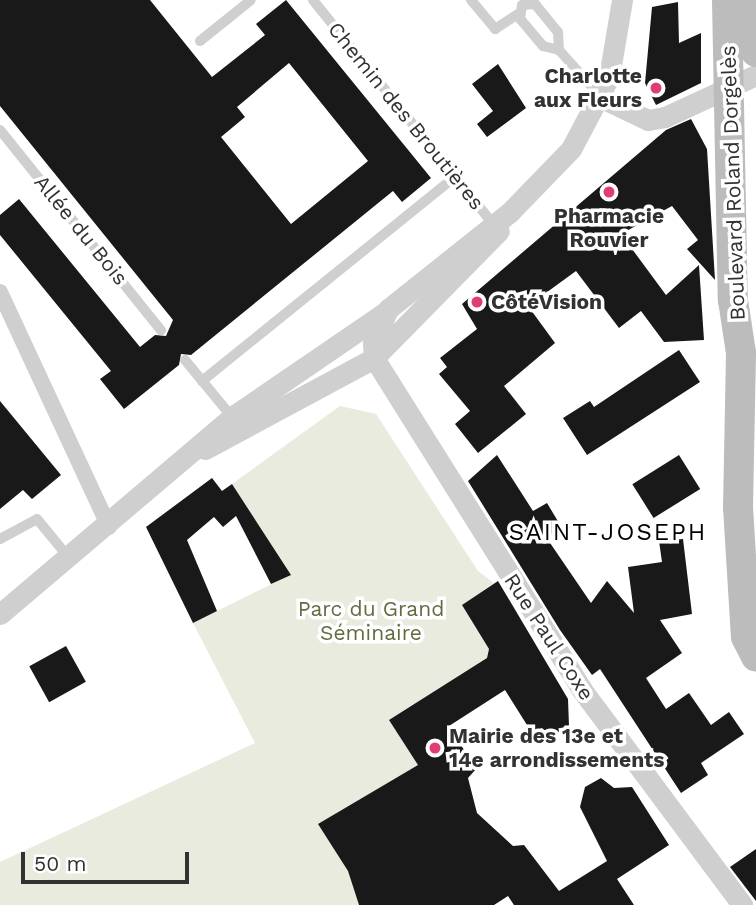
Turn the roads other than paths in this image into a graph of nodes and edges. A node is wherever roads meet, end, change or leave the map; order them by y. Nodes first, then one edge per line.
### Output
1 (251, 0) edge
2 (313, 0) edge
3 (471, 0) edge
4 (622, 0) edge
5 (727, 0) edge
6 (754, 0) edge
7 (521, 6) edge
8 (200, 41) dead end
9 (559, 50) junction
10 (756, 52) edge
11 (756, 75) edge
12 (727, 87) junction
13 (602, 98) junction
14 (0, 130) edge
15 (455, 177) junction
16 (495, 227) junction
17 (0, 292) edge
18 (388, 309) junction
19 (161, 330) dead end
20 (374, 358) junction
21 (185, 360) dead end
22 (202, 381) junction
23 (232, 417) junction
24 (193, 454) junction
25 (109, 527) junction
26 (0, 539) edge
27 (70, 559) junction
28 (0, 614) edge
29 (756, 657) edge
30 (741, 905) edge

1 - 8 lane
2 - 15 lane, Chemin des Broutières
3 - 7 lane
4 - 13 street
5 - 12 main road, Boulevard Roland Dorgelès
6 - 10 main road, Boulevard Roland Dorgelès
7 - 9 lane
7 - 9 lane
9 - 13 lane
11 - 12 street
12 - 13 street
12 - 29 main road, Boulevard Roland Dorgelès
13 - 16 street
14 - 19 lane, Allée du Bois
15 - 16 lane, Chemin des Broutières
15 - 22 lane
16 - 18 street
16 - 20 street
17 - 25 street
18 - 20 street
18 - 23 street
20 - 24 street
20 - 30 street, Rue Paul Coxe
21 - 22 lane
22 - 23 lane
23 - 24 street
24 - 25 street
25 - 27 street
26 - 27 lane
27 - 28 street

